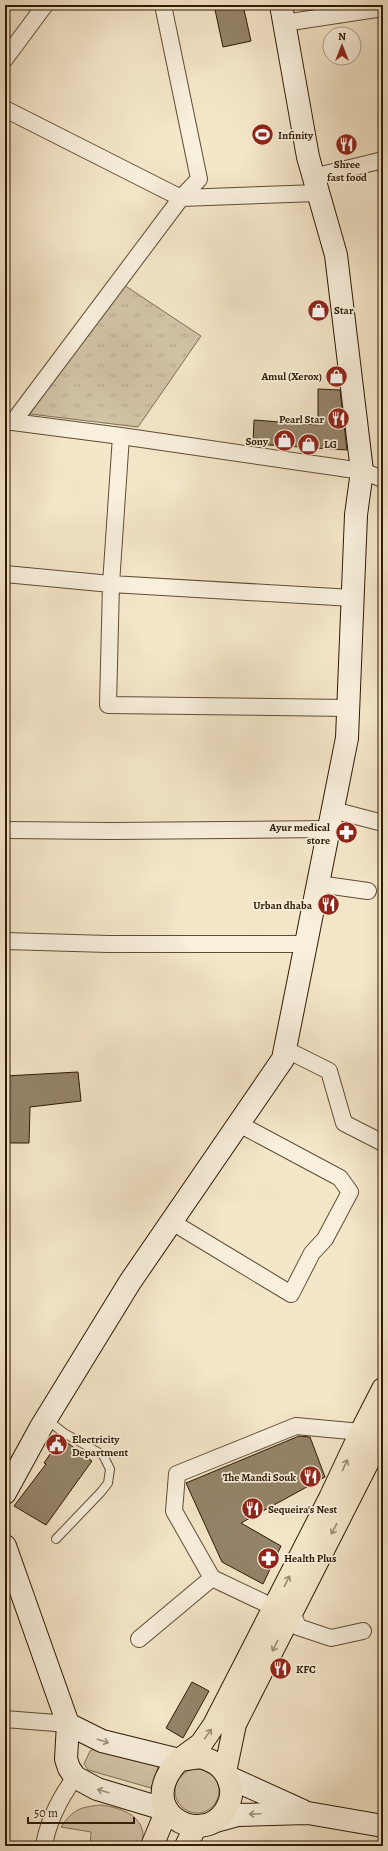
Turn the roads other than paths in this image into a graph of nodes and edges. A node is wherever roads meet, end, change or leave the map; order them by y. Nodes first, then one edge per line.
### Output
1 (45, 5) edge
2 (162, 5) edge
3 (383, 8) edge
4 (283, 14) edge
5 (5, 58) edge
6 (5, 109) edge
7 (383, 160) edge
8 (316, 185) junction
9 (181, 198) junction
10 (9, 422) edge
11 (121, 436) junction
12 (362, 471) junction
13 (383, 479) edge
14 (5, 574) edge
15 (111, 584) junction
16 (353, 598) junction
17 (348, 708) junction
18 (331, 819) junction
19 (383, 823) edge
20 (5, 830) edge
21 (318, 884) junction
22 (368, 891) dead end
23 (5, 941) edge
24 (306, 944) junction
25 (286, 1049) junction
26 (239, 1124) junction
27 (383, 1143) edge
28 (172, 1222) junction
29 (383, 1389) edge
30 (46, 1419) junction
31 (361, 1432) junction
32 (383, 1432) edge
33 (5, 1494) edge
34 (56, 1539) dead end
35 (5, 1546) edge
36 (212, 1578) junction
37 (283, 1610) junction
38 (363, 1631) dead end
39 (139, 1639) dead end
40 (5, 1719) edge
41 (68, 1724) junction
42 (179, 1760) junction
43 (227, 1775) junction
44 (75, 1777) junction
45 (167, 1810) junction
46 (308, 1813) junction
47 (206, 1823) junction
48 (383, 1826) edge
49 (44, 1846) edge
50 (152, 1846) edge
51 (186, 1846) edge

1 - 5 street
2 - 9 street
3 - 4 street
4 - 8 street
6 - 9 street
7 - 8 street
8 - 9 street
8 - 12 street
9 - 10 street
10 - 11 street
11 - 12 street
11 - 15 street
12 - 13 street
12 - 16 street
14 - 15 street
15 - 16 street
15 - 17 street
16 - 17 street
17 - 18 street
18 - 19 street
18 - 20 street
18 - 21 street
21 - 22 street
21 - 24 street
23 - 24 street
24 - 25 street
25 - 26 street
25 - 27 street
26 - 28 street
26 - 28 street
28 - 30 street
29 - 31 main road
30 - 33 street
30 - 34 lane
31 - 36 street
37 -> 31 main road
32 -> 37 main road
35 - 41 street
36 - 37 street
36 - 39 street
37 - 38 street
42 -> 37 main road
37 -> 43 main road
40 - 41 street
41 -> 42 street
41 - 44 street
42 - 43 main road
42 - 45 main road
43 - 46 street
43 - 47 main road
45 -> 44 street
44 - 49 street
45 - 47 main road
45 - 50 main road
46 -> 47 street
46 - 48 street
47 - 51 main road

